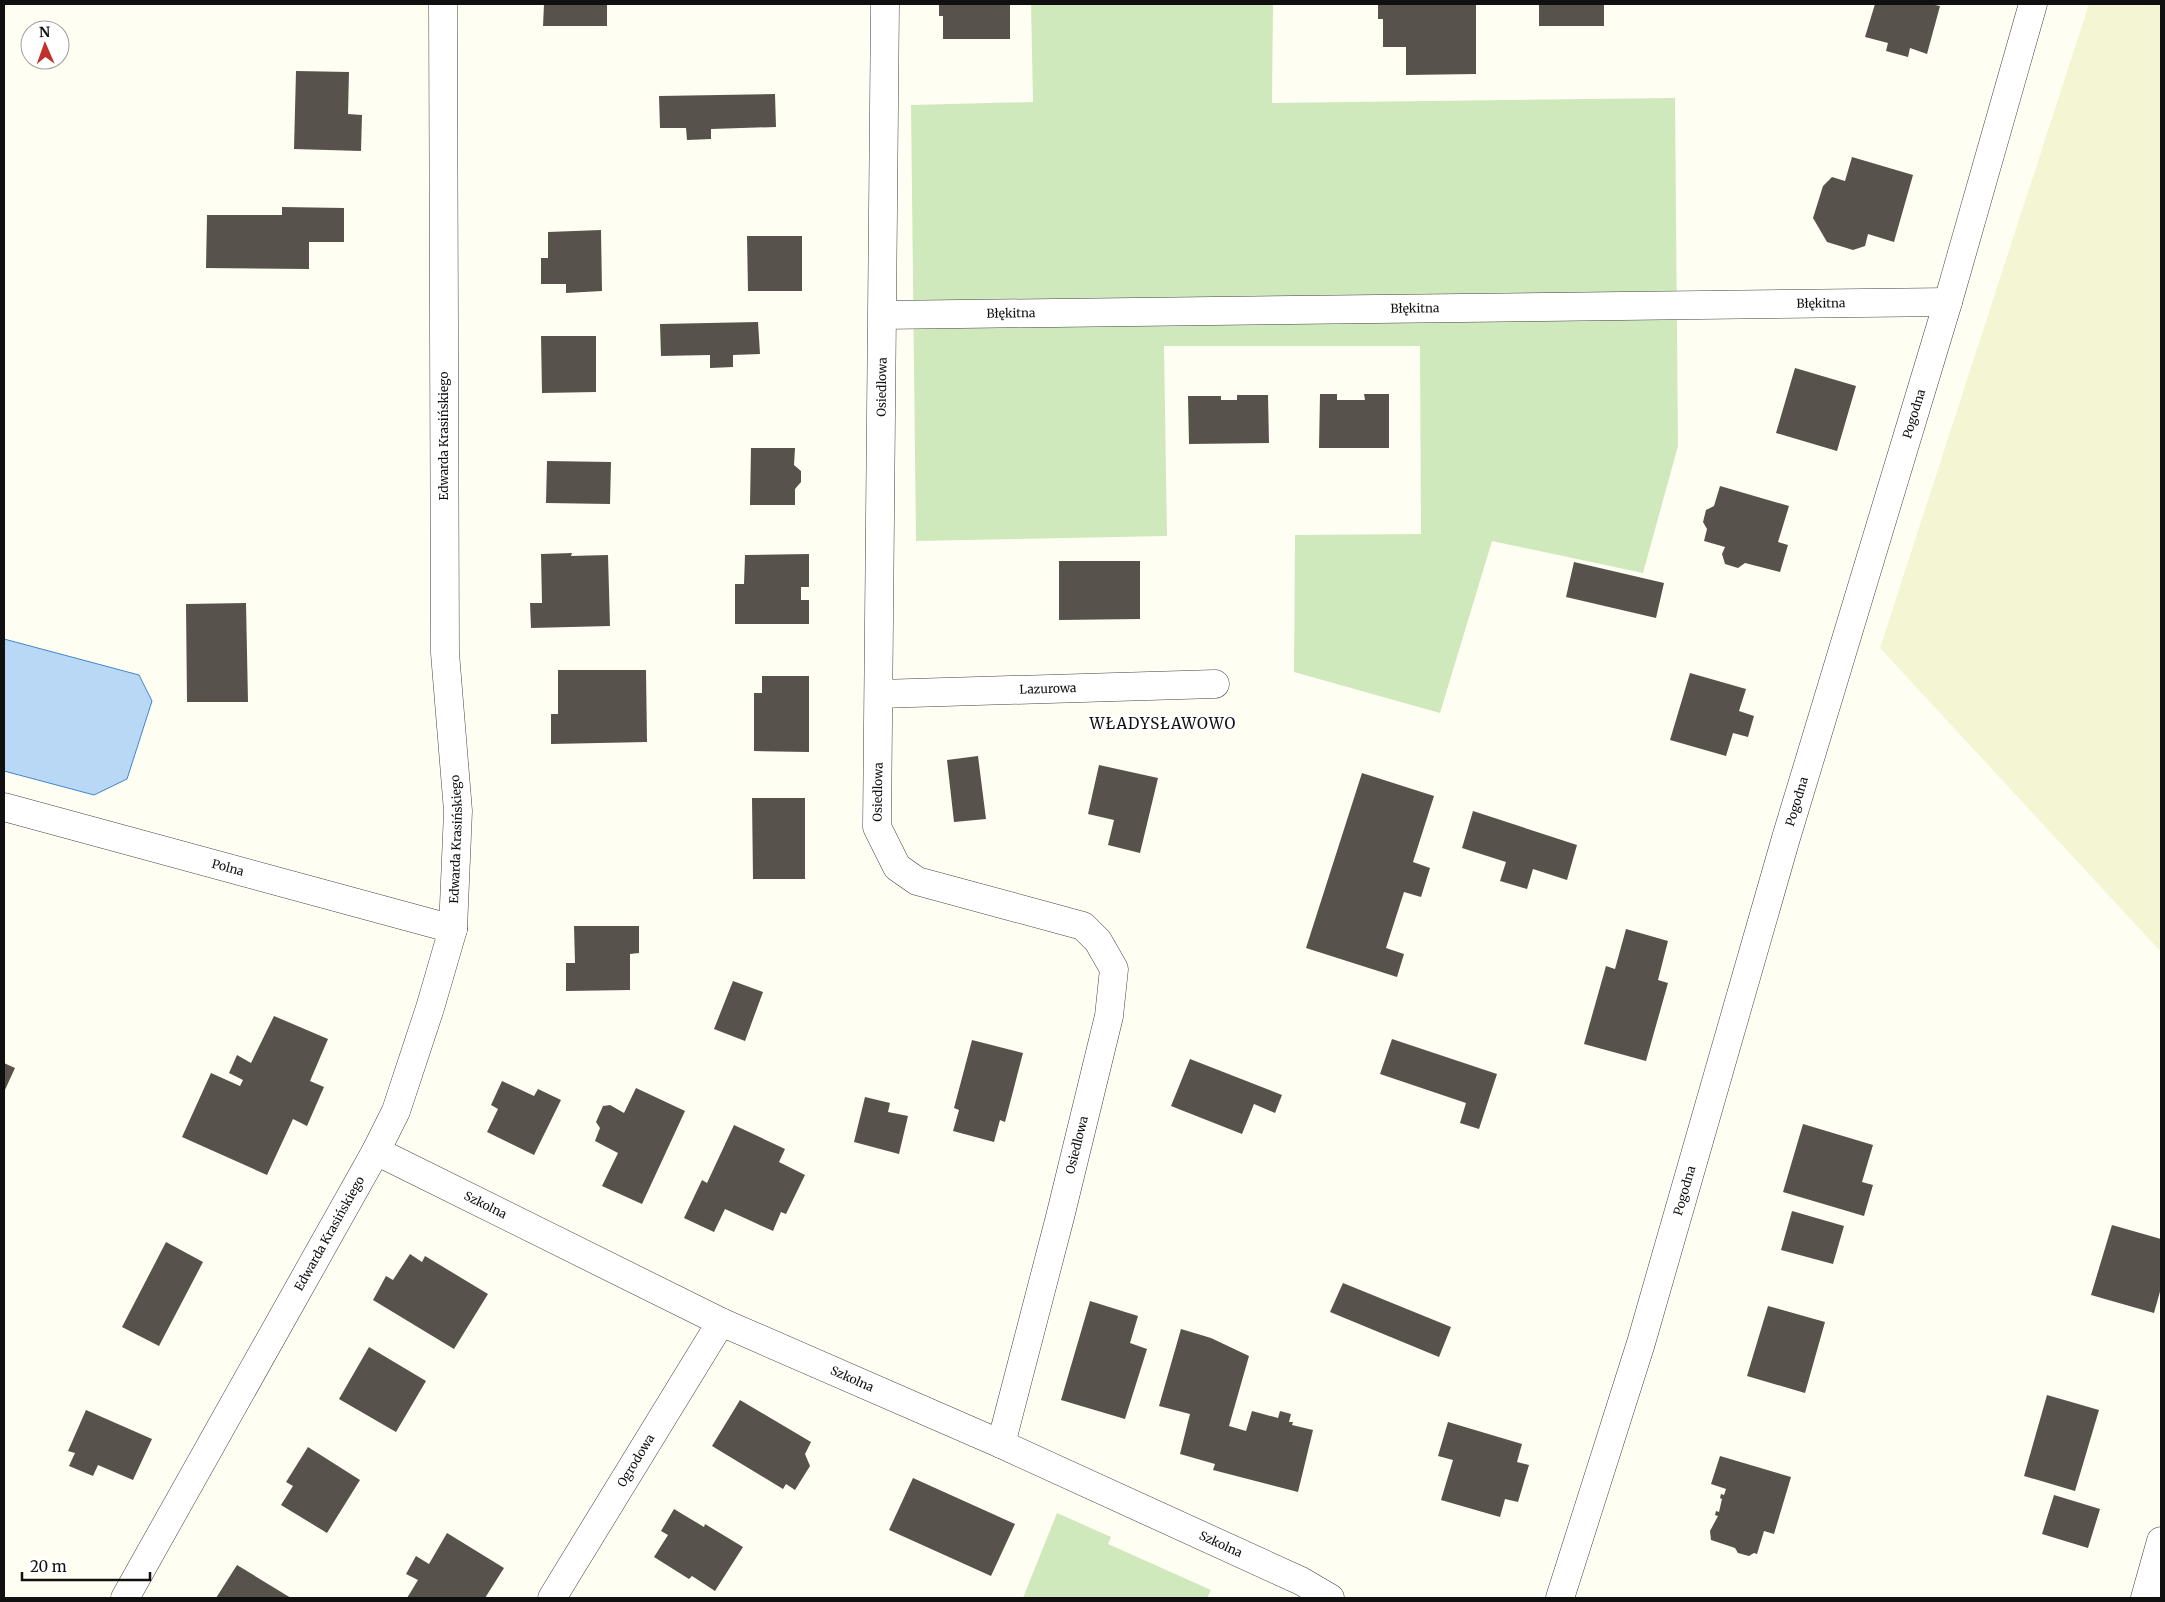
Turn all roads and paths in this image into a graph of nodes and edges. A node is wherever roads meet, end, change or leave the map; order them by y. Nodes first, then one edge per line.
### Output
1 (443, 4) edge
2 (885, 4) edge
3 (2033, 4) edge
4 (1948, 302) junction
5 (883, 315) junction
6 (1215, 684) dead end
7 (879, 694) junction
8 (4, 806) edge
9 (453, 929) junction
10 (376, 1151) junction
11 (721, 1322) junction
12 (1001, 1444) junction
13 (2161, 1541) edge
14 (126, 1598) edge
15 (552, 1598) edge
16 (1330, 1598) edge
17 (1560, 1598) edge
18 (2144, 1598) edge

1 - 9 street, Edwarda Krasińskiego
2 - 5 street, Osiedlowa
3 - 4 street, Pogodna
4 - 5 street, Błękitna
4 - 17 street, Pogodna
5 - 7 street, Osiedlowa
6 - 7 street, Lazurowa
7 - 12 street, Osiedlowa
8 - 9 street, Polna
9 - 10 street, Edwarda Krasińskiego
10 - 11 street, Szkolna
10 - 14 street, Edwarda Krasińskiego
11 - 12 street, Szkolna
11 - 15 street, Ogrodowa
12 - 16 street, Szkolna
13 - 18 street

